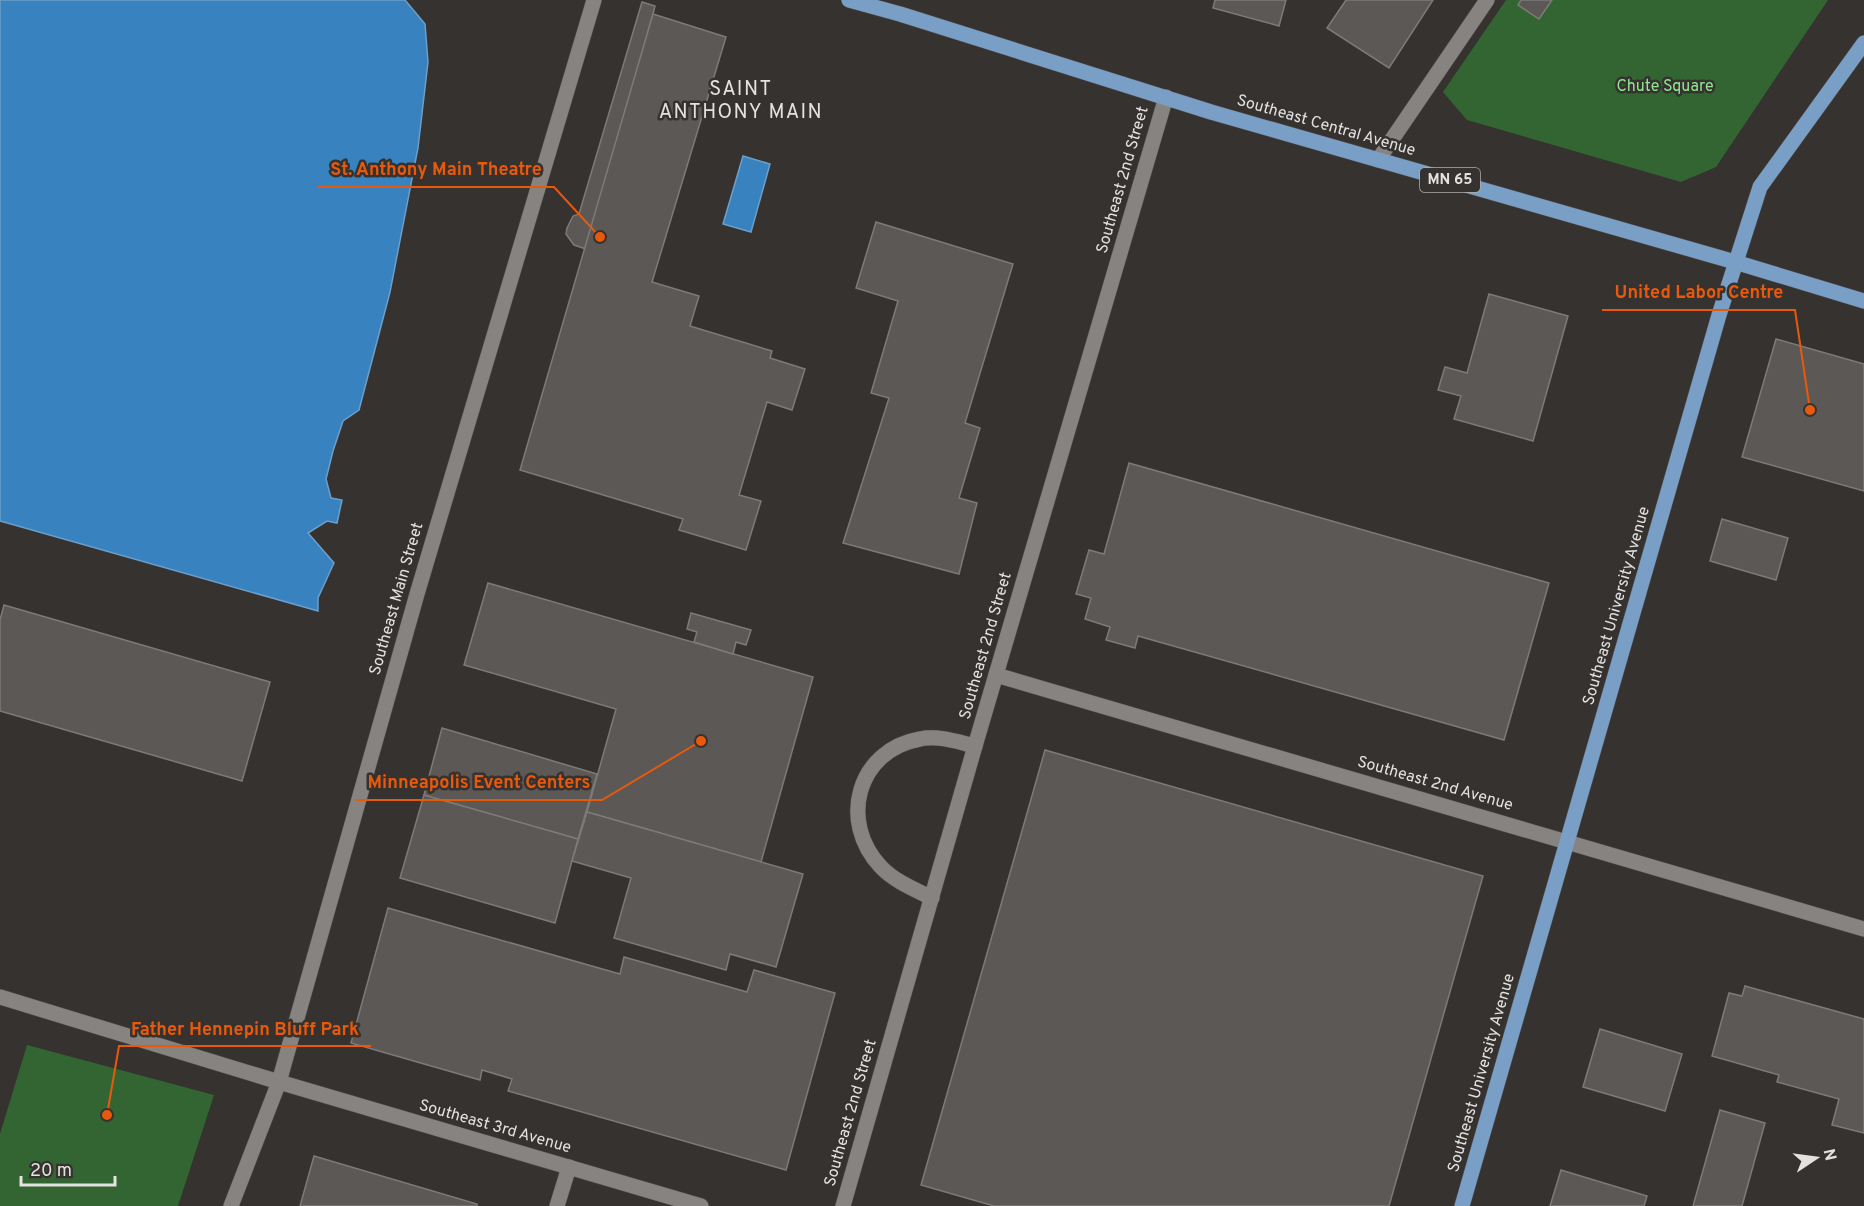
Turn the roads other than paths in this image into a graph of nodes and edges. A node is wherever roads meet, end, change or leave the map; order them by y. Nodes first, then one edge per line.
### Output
1 (594, 0) edge
2 (849, 0) edge
3 (1487, 0) edge
4 (1864, 43) edge
5 (1166, 97) junction
6 (1378, 160) junction
7 (1735, 262) junction
8 (1864, 301) edge
9 (996, 675) junction
10 (975, 746) junction
11 (1567, 842) junction
12 (932, 898) junction
13 (1864, 928) edge
14 (0, 997) edge
15 (279, 1082) junction
16 (569, 1167) junction
17 (231, 1206) edge
18 (557, 1206) edge
19 (700, 1206) edge
20 (843, 1206) edge
21 (1462, 1206) edge

1 - 15 street, Southeast Main Street
2 - 5 main road, Southeast Central Avenue / MN 65
3 - 6 street
4 - 7 main road, Southeast University Avenue
5 - 6 main road, Southeast Central Avenue / MN 65
5 - 9 street, Southeast 2nd Street
6 - 7 main road, Southeast Central Avenue / MN 65
7 - 8 main road, Southeast Central Avenue / MN 65
7 - 11 main road, Southeast University Avenue
9 - 10 street, Southeast 2nd Street
9 - 11 street, Southeast 2nd Avenue
10 - 12 street, Southeast 2nd Street
10 - 12 street
11 - 13 street, Southeast 2nd Avenue
11 - 21 main road, Southeast University Avenue
12 - 20 street, Southeast 2nd Street
14 - 15 street, Southeast 3rd Avenue
15 - 16 street, Southeast 3rd Avenue
15 - 17 street, Southeast Main Street
16 - 18 street
16 - 19 street, Southeast 3rd Avenue

